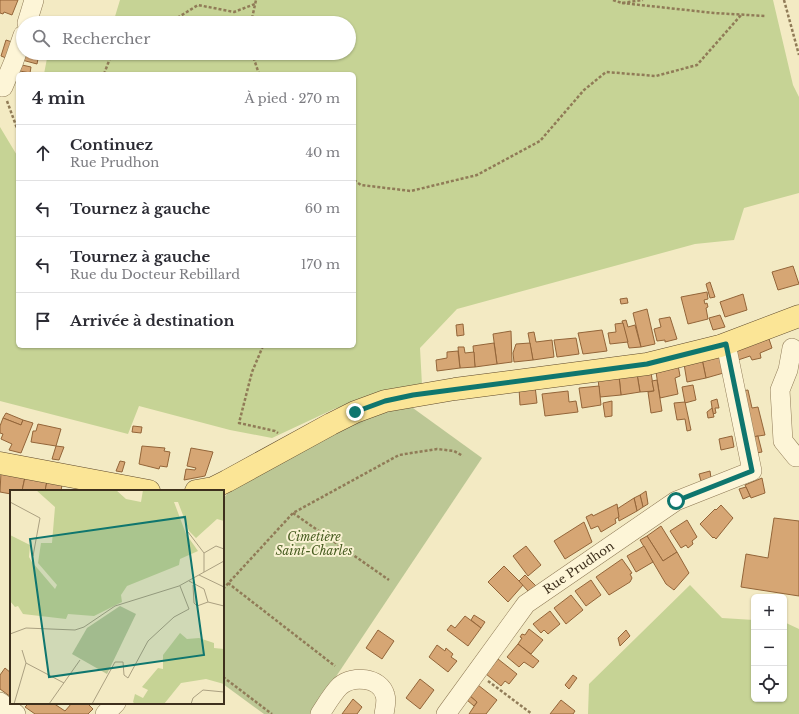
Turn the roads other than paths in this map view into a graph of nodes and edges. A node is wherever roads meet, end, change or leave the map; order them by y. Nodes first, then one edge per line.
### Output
1 (34, 0) edge
2 (29, 16) edge
3 (16, 55) edge
4 (2, 87) road end
5 (799, 316) edge
6 (776, 325) junction
7 (726, 344) junction
8 (796, 350) edge
9 (799, 457) edge
10 (0, 463) edge
11 (144, 490) edge
12 (202, 490) edge
13 (0, 702) edge
14 (115, 704) edge
15 (16, 714) edge
16 (105, 714) edge
17 (320, 714) edge
18 (384, 714) edge
19 (446, 714) edge

1 - 2 street
3 - 4 street
5 - 6 main road
6 - 7 main road
6 - 8 street
7 - 12 main road
7 - 19 street, Rue Prudhon
8 - 9 street
10 - 11 main road
13 - 15 street
14 - 16 street
17 - 18 street

